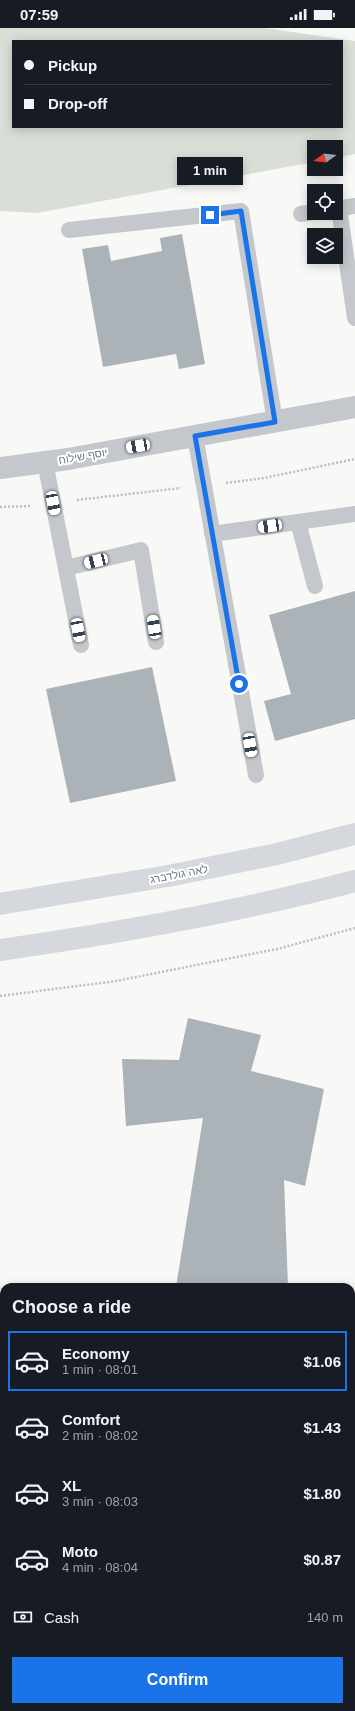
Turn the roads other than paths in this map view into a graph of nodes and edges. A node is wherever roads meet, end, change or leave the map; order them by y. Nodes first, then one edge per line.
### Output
1 (355, 206) edge
2 (343, 208) edge
3 (339, 220) edge
4 (69, 230) dead end
5 (355, 318) edge
6 (355, 407) edge
7 (275, 422) junction
8 (195, 436) junction
9 (45, 462) junction
10 (0, 468) edge
11 (355, 514) edge
12 (298, 522) junction
13 (212, 534) junction
14 (66, 568) junction
15 (315, 586) dead end
16 (156, 642) dead end
17 (81, 646) dead end
18 (256, 775) dead end
19 (355, 834) edge
20 (355, 881) edge
21 (0, 904) edge
22 (0, 950) edge

1 - 2 lane
3 - 5 lane
4 - 7 lane
6 - 7 street, יוסף שילוח
7 - 8 street, יוסף שילוח
8 - 9 street, יוסף שילוח
8 - 13 lane
9 - 10 street, יוסף שילוח
9 - 14 lane
11 - 12 lane
12 - 13 lane
12 - 15 lane
13 - 18 lane
14 - 16 lane
14 - 17 lane
19 - 21 street, לאה גולדברג
20 - 22 street

